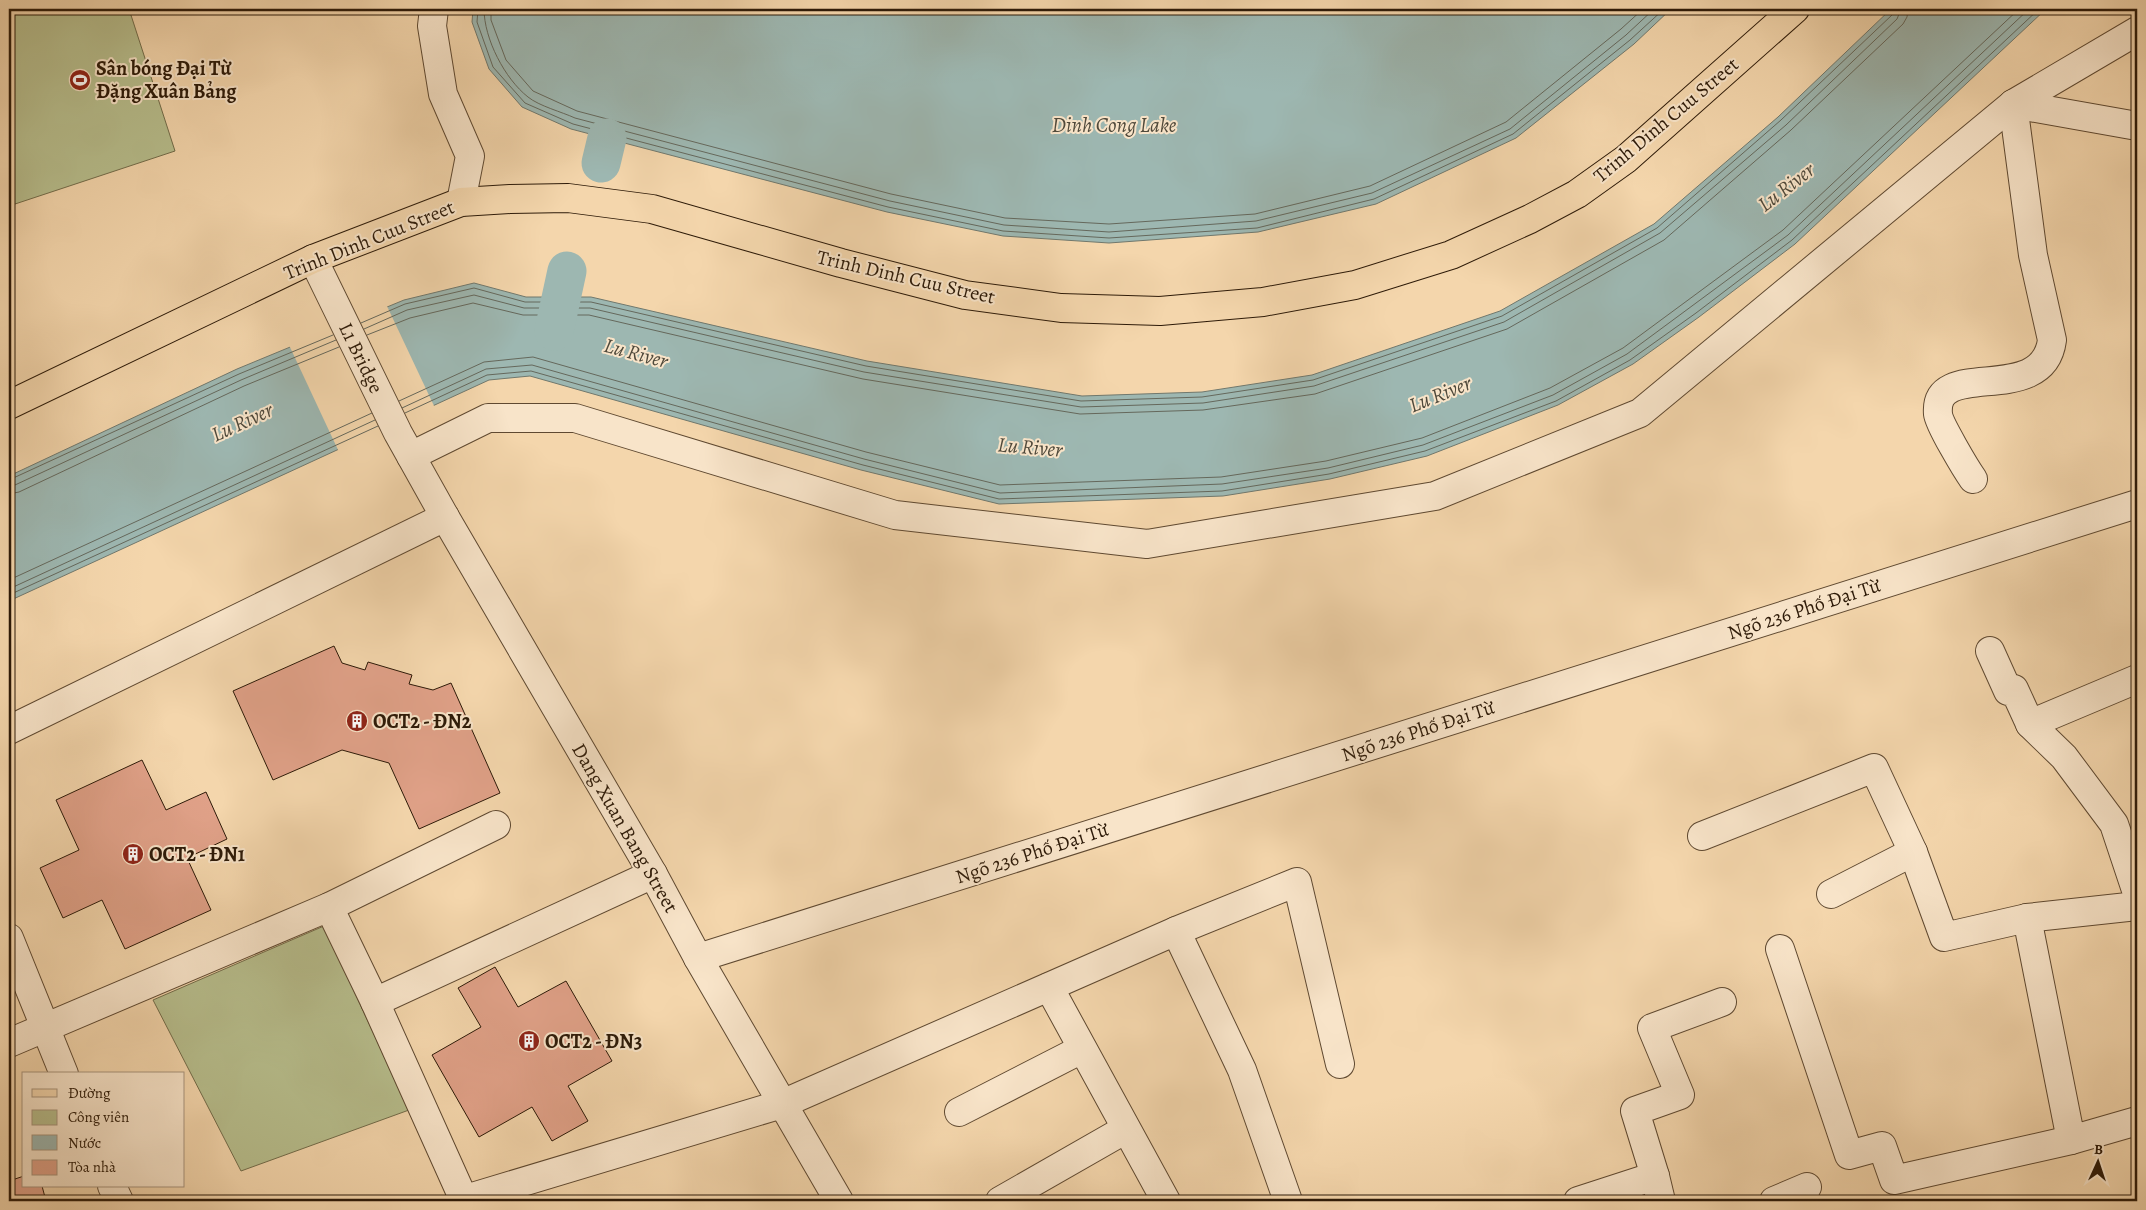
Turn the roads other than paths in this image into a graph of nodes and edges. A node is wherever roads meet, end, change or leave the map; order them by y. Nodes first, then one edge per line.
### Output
1 (434, 9) edge
2 (1795, 9) edge
3 (2137, 31) edge
4 (2013, 104) junction
5 (2137, 126) edge
6 (461, 202) junction
7 (313, 260) junction
8 (9, 404) edge
9 (404, 445) junction
10 (1973, 479) dead end
11 (2137, 504) edge
12 (445, 517) junction
13 (1990, 651) dead end
14 (2137, 679) edge
15 (2030, 724) junction
16 (9, 730) edge
17 (496, 825) dead end
18 (1702, 836) dead end
19 (1913, 852) junction
20 (653, 874) junction
21 (1831, 894) dead end
22 (2137, 894) edge
23 (2137, 906) edge
24 (329, 907) junction
25 (2027, 918) junction
26 (1176, 930) junction
27 (9, 938) edge
28 (1780, 949) dead end
29 (698, 958) junction
30 (1049, 987) junction
31 (375, 1002) junction
32 (1722, 1002) dead end
33 (44, 1027) junction
34 (9, 1043) edge
35 (1082, 1049) junction
36 (1340, 1064) dead end
37 (63, 1072) edge
38 (782, 1104) junction
39 (959, 1112) dead end
40 (2137, 1120) edge
41 (1126, 1128) junction
42 (2071, 1140) junction
43 (1807, 1187) dead end
44 (113, 1188) edge
45 (1658, 1189) edge
46 (1897, 1191) edge
47 (462, 1200) edge
48 (119, 1201) edge
49 (839, 1201) edge
50 (1000, 1201) edge
51 (1166, 1201) edge
52 (1288, 1201) edge
53 (1578, 1201) edge
54 (1774, 1201) edge

1 - 6 street
2 - 6 main road, Trinh Dinh Cuu Street
3 - 4 street
4 - 5 street
4 - 9 street
4 - 10 street
6 - 7 main road, Trinh Dinh Cuu Street
7 - 8 main road, Trinh Dinh Cuu Street
7 - 9 street, L1 Bridge
9 - 12 street, Dang Xuan Bang Street
11 - 29 street, Ngõ 236 Phố Đại Từ
12 - 16 street
12 - 20 street, Dang Xuan Bang Street
13 - 15 street
14 - 15 street
15 - 22 street
17 - 24 street
18 - 19 street
19 - 21 street
19 - 25 street
20 - 29 street, Dang Xuan Bang Street
20 - 31 street
23 - 25 street
24 - 31 street
24 - 33 street
25 - 42 street
26 - 30 street
26 - 36 street
26 - 52 street
27 - 33 street
28 - 46 street
29 - 38 street, Dang Xuan Bang Street
30 - 35 street
30 - 38 street
31 - 47 street
32 - 45 street
33 - 34 street
33 - 37 street
35 - 39 street
35 - 41 street
38 - 47 street
38 - 49 street, Dang Xuan Bang Street
40 - 42 street
41 - 50 street
41 - 51 street
42 - 46 street
43 - 54 street
44 - 48 street
45 - 53 street

